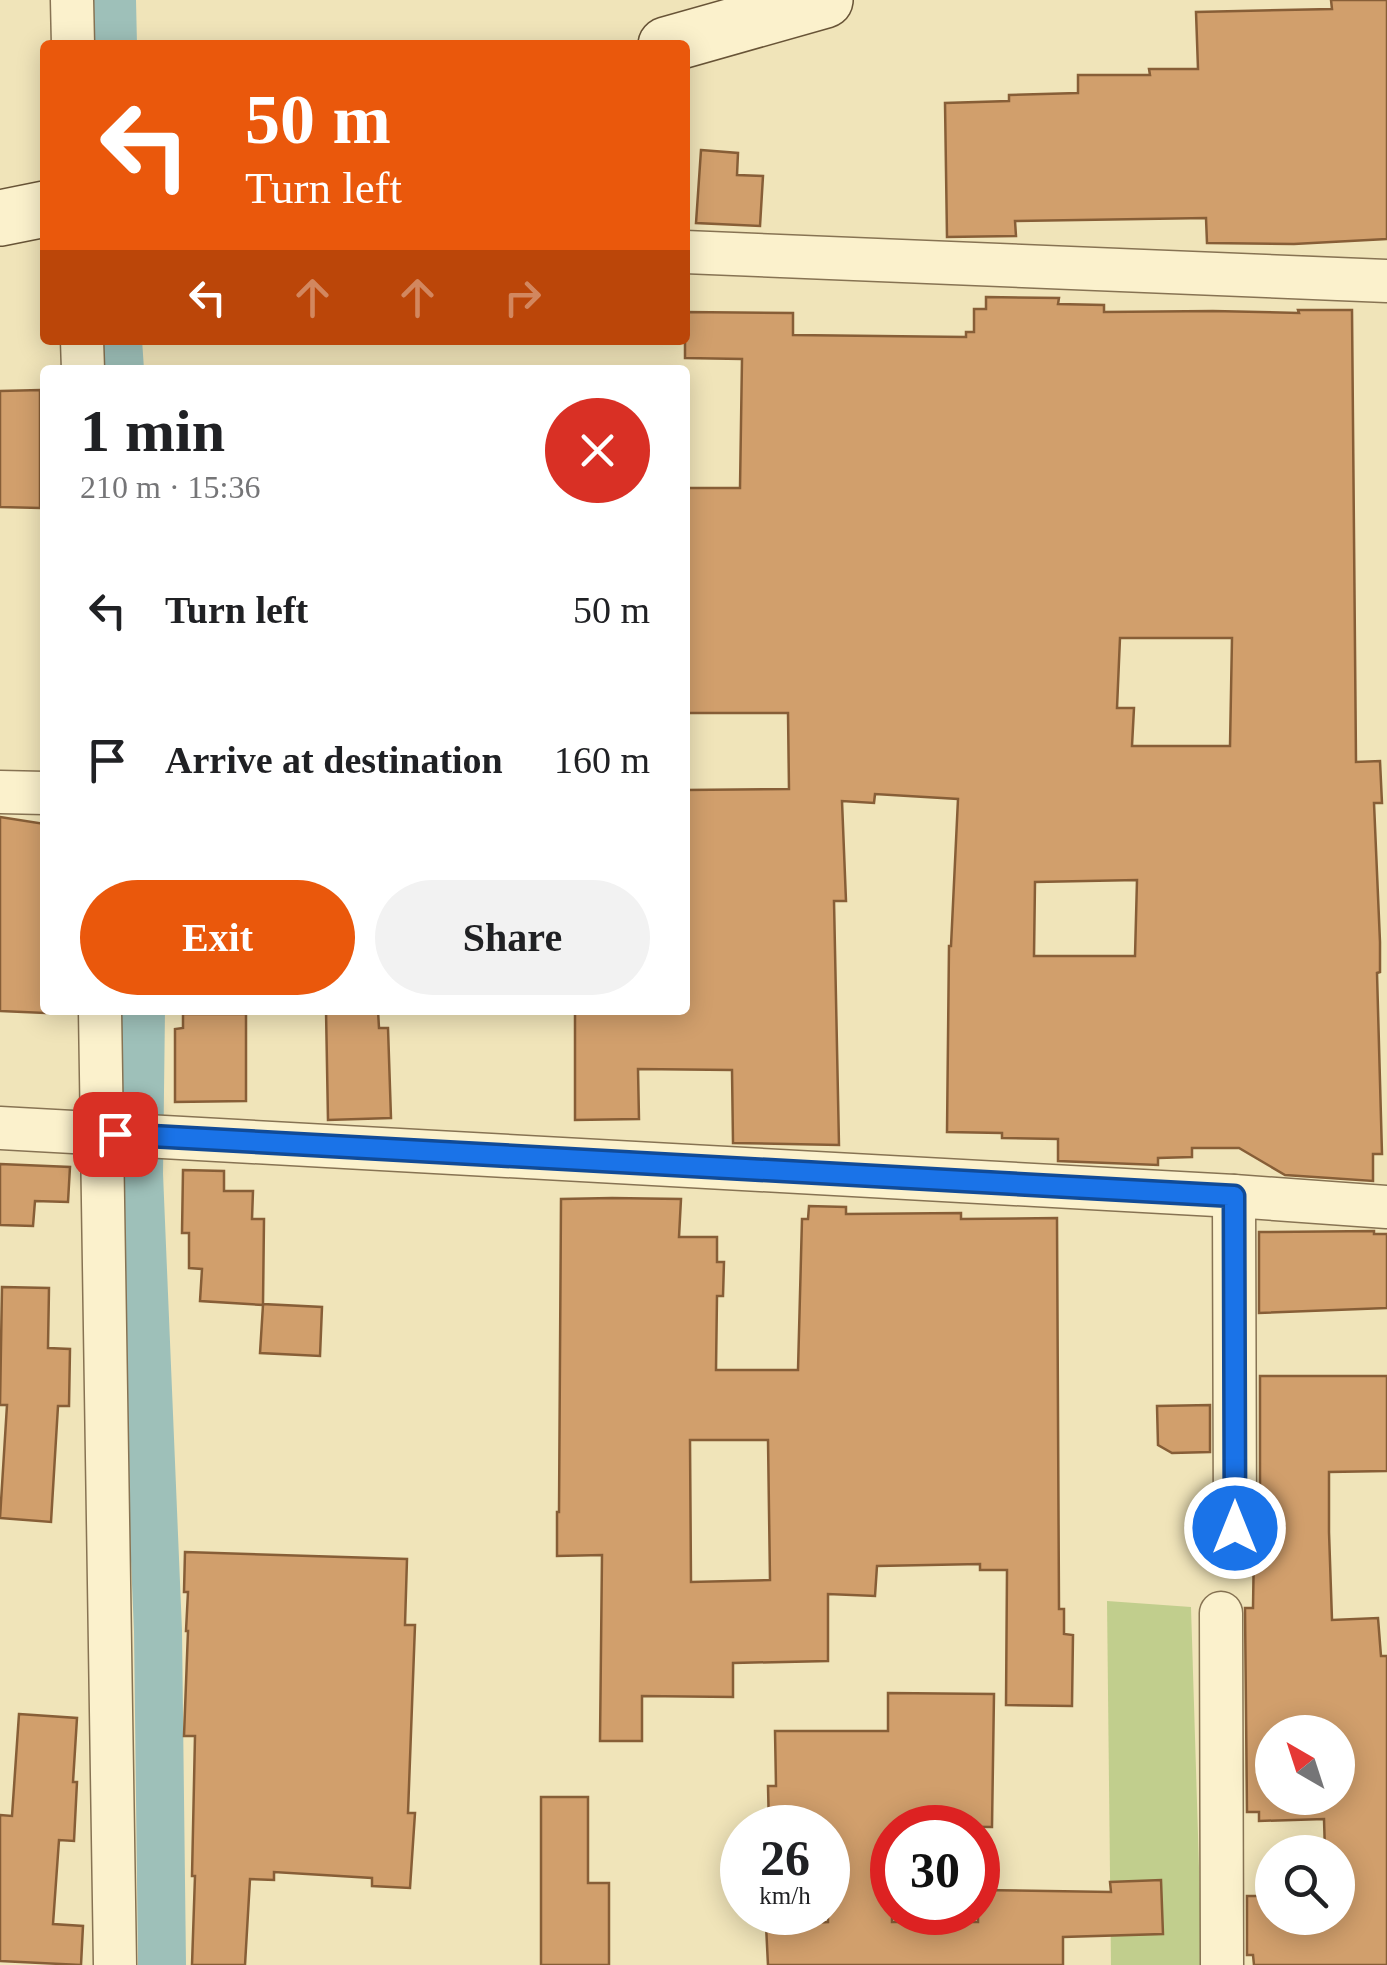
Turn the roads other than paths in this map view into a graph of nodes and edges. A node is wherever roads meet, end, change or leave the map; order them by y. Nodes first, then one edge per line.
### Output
1 (72, 0) edge
2 (825, 0) edge
3 (74, 40) edge
4 (684, 40) edge
5 (40, 210) edge
6 (0, 218) edge
7 (690, 252) edge
8 (1387, 281) edge
9 (0, 792) edge
10 (40, 793) edge
11 (101, 1015) edge
12 (0, 1128) edge
13 (123, 1134) junction
14 (1234, 1196) junction
15 (1387, 1207) edge
16 (1235, 1528) dead end
17 (1221, 1613) dead end
18 (115, 1965) edge
19 (1222, 1965) edge

1 - 3 street
2 - 4 street
5 - 6 street
7 - 8 street
9 - 10 street
11 - 13 street
12 - 13 street
13 - 14 street
13 - 18 street
14 - 15 street
14 - 16 street
17 - 19 street

